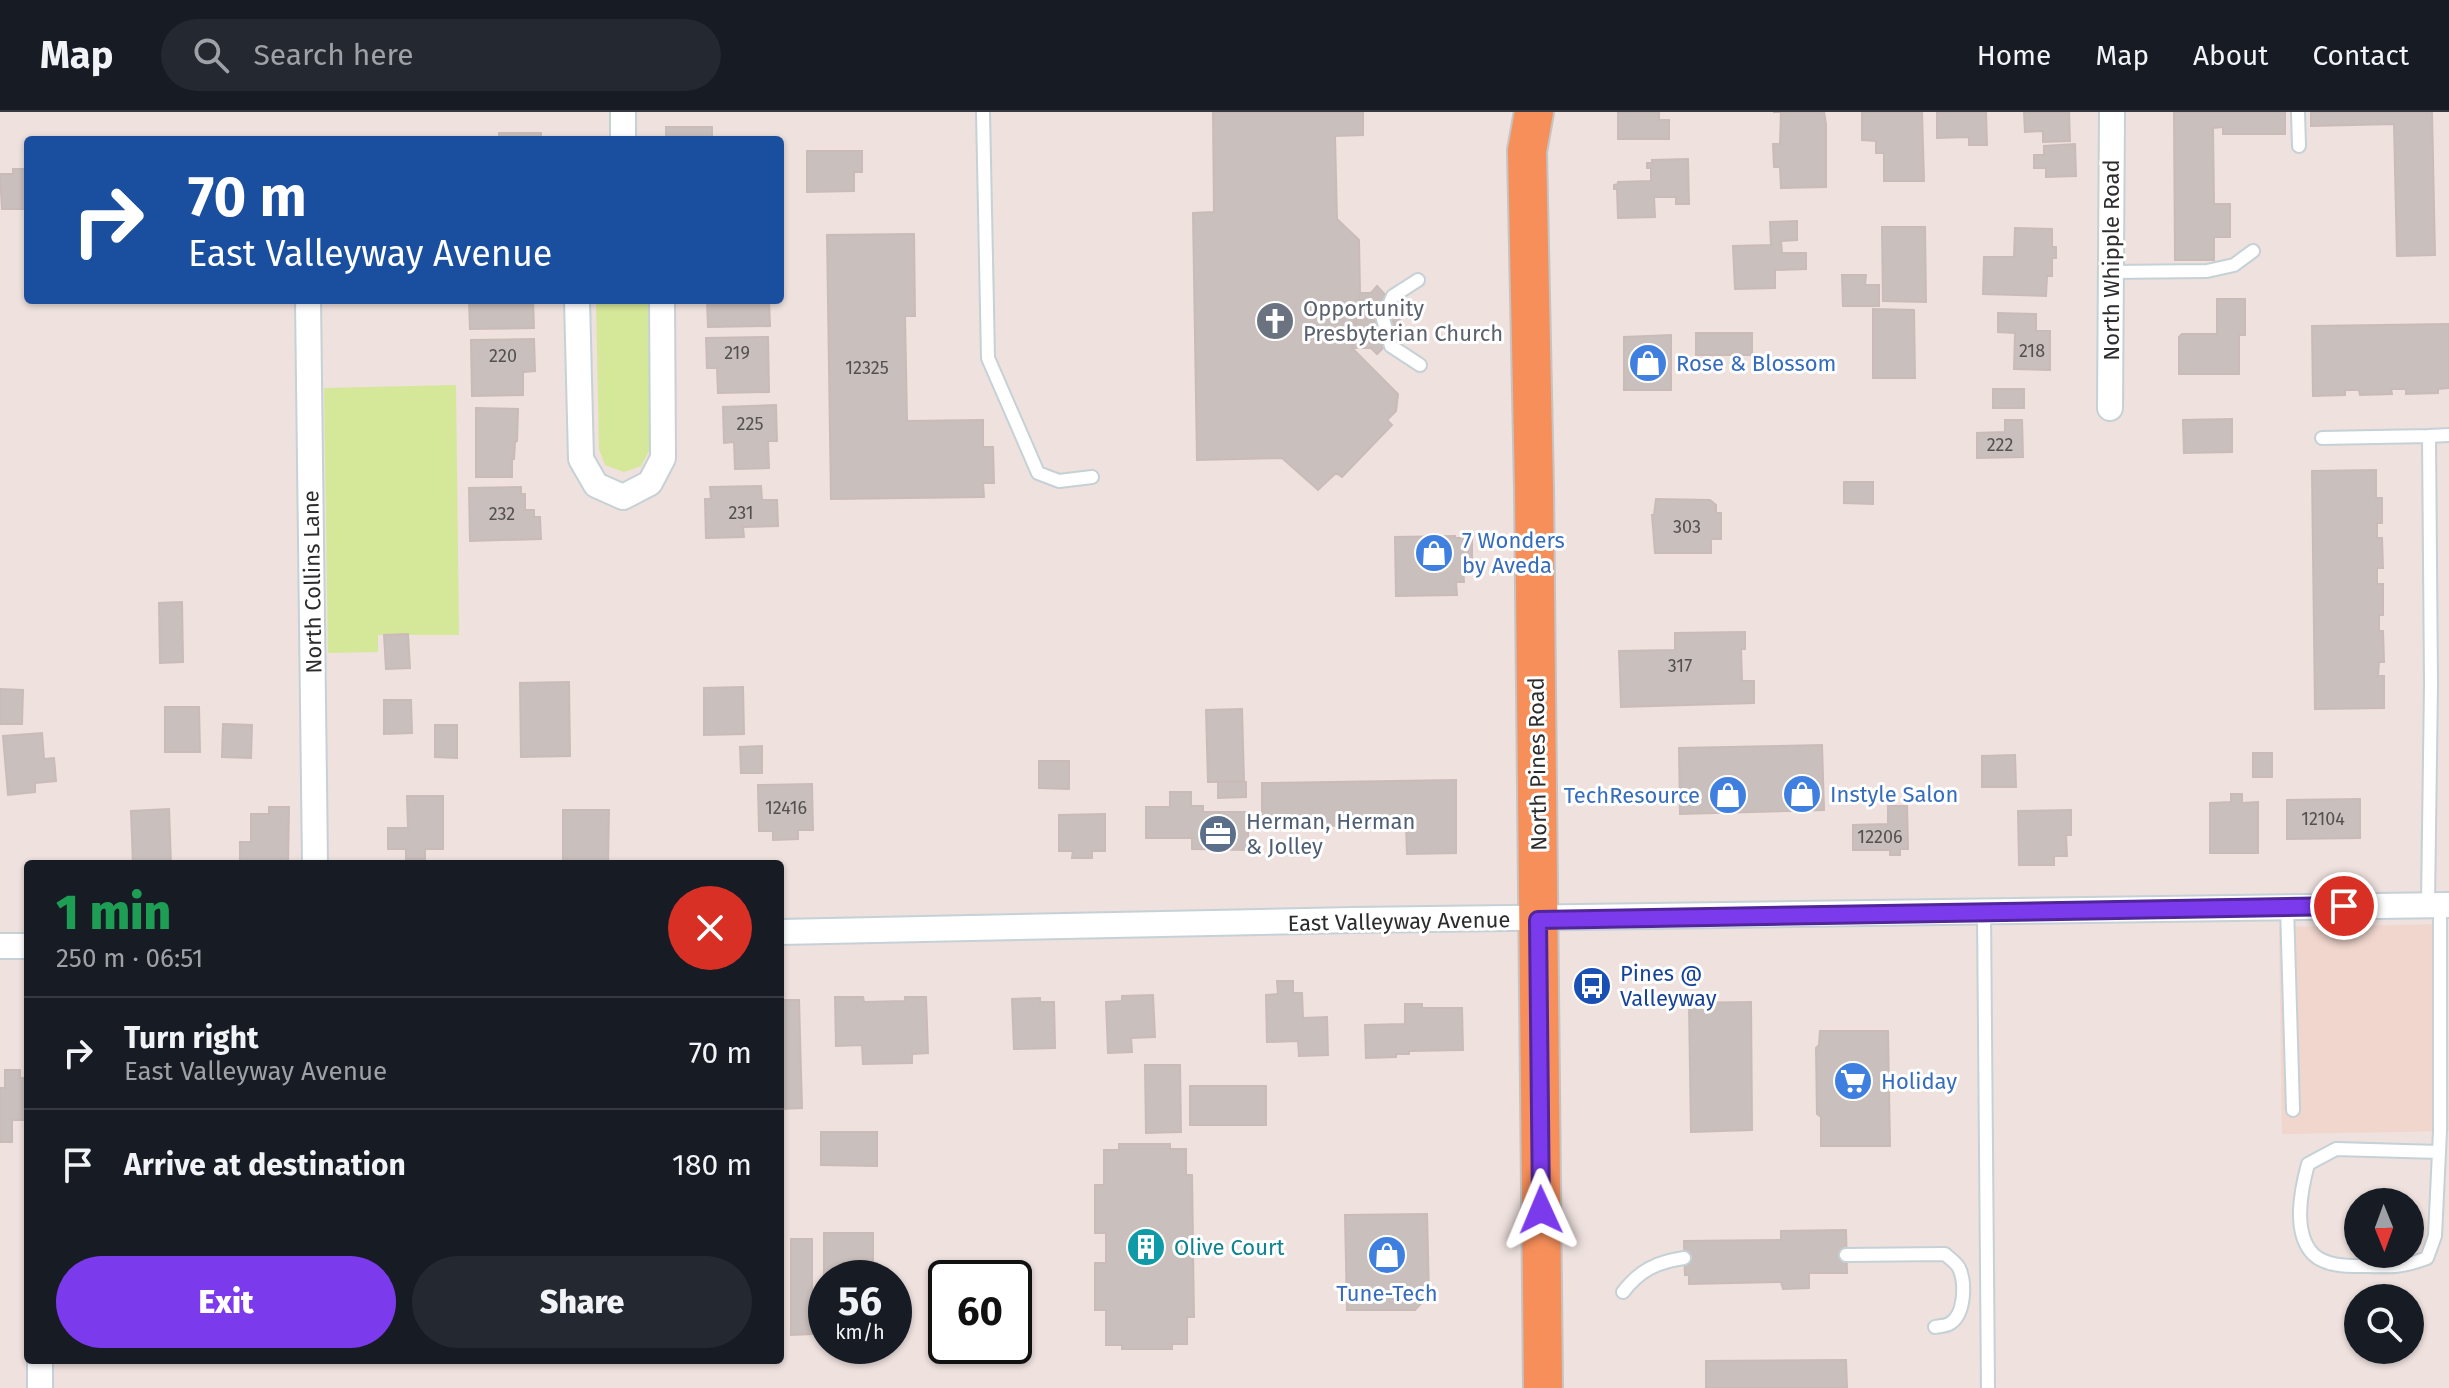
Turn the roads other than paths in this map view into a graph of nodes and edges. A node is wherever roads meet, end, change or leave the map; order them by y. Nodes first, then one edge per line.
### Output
1 (623, 112) edge
2 (983, 112) edge
3 (2112, 112) edge
4 (2298, 112) edge
5 (1527, 121) edge
6 (623, 136) edge
7 (2299, 146) dead end
8 (2253, 251) dead end
9 (2111, 272) junction
10 (1418, 280) dead end
11 (308, 304) edge
12 (577, 304) edge
13 (662, 304) edge
14 (1420, 365) dead end
15 (2110, 408) dead end
16 (2449, 435) edge
17 (2429, 436) junction
18 (2322, 438) dead end
19 (1092, 477) dead end
20 (315, 860) edge
21 (2439, 905) edge
22 (2287, 907) junction
23 (1984, 912) junction
24 (1538, 920) junction
25 (784, 932) edge
26 (0, 946) edge
27 (24, 946) edge
28 (2293, 1110) dead end
29 (2439, 1152) junction
30 (1846, 1255) dead end
31 (1684, 1258) dead end
32 (1623, 1292) dead end
33 (1935, 1327) dead end
34 (40, 1364) edge
35 (40, 1388) edge
36 (1543, 1388) edge
37 (1988, 1388) edge

1 - 6 street
2 - 19 lane
3 - 9 street, North Whipple Road
4 - 7 lane
5 - 24 main road, North Pines Road
8 - 9 lane
9 - 15 street, North Whipple Road
10 - 14 lane
11 - 20 street, North Collins Lane
12 - 13 street
16 - 17 lane
17 - 18 lane
17 - 21 lane
21 - 22 street, East Valleyway Avenue
21 - 29 lane
22 - 23 street, East Valleyway Avenue
22 - 28 lane
23 - 24 street, East Valleyway Avenue
23 - 37 lane
24 - 25 street, East Valleyway Avenue
24 - 36 main road, North Pines Road
26 - 27 street
29 - 29 lane
30 - 33 lane
31 - 32 lane
34 - 35 street

